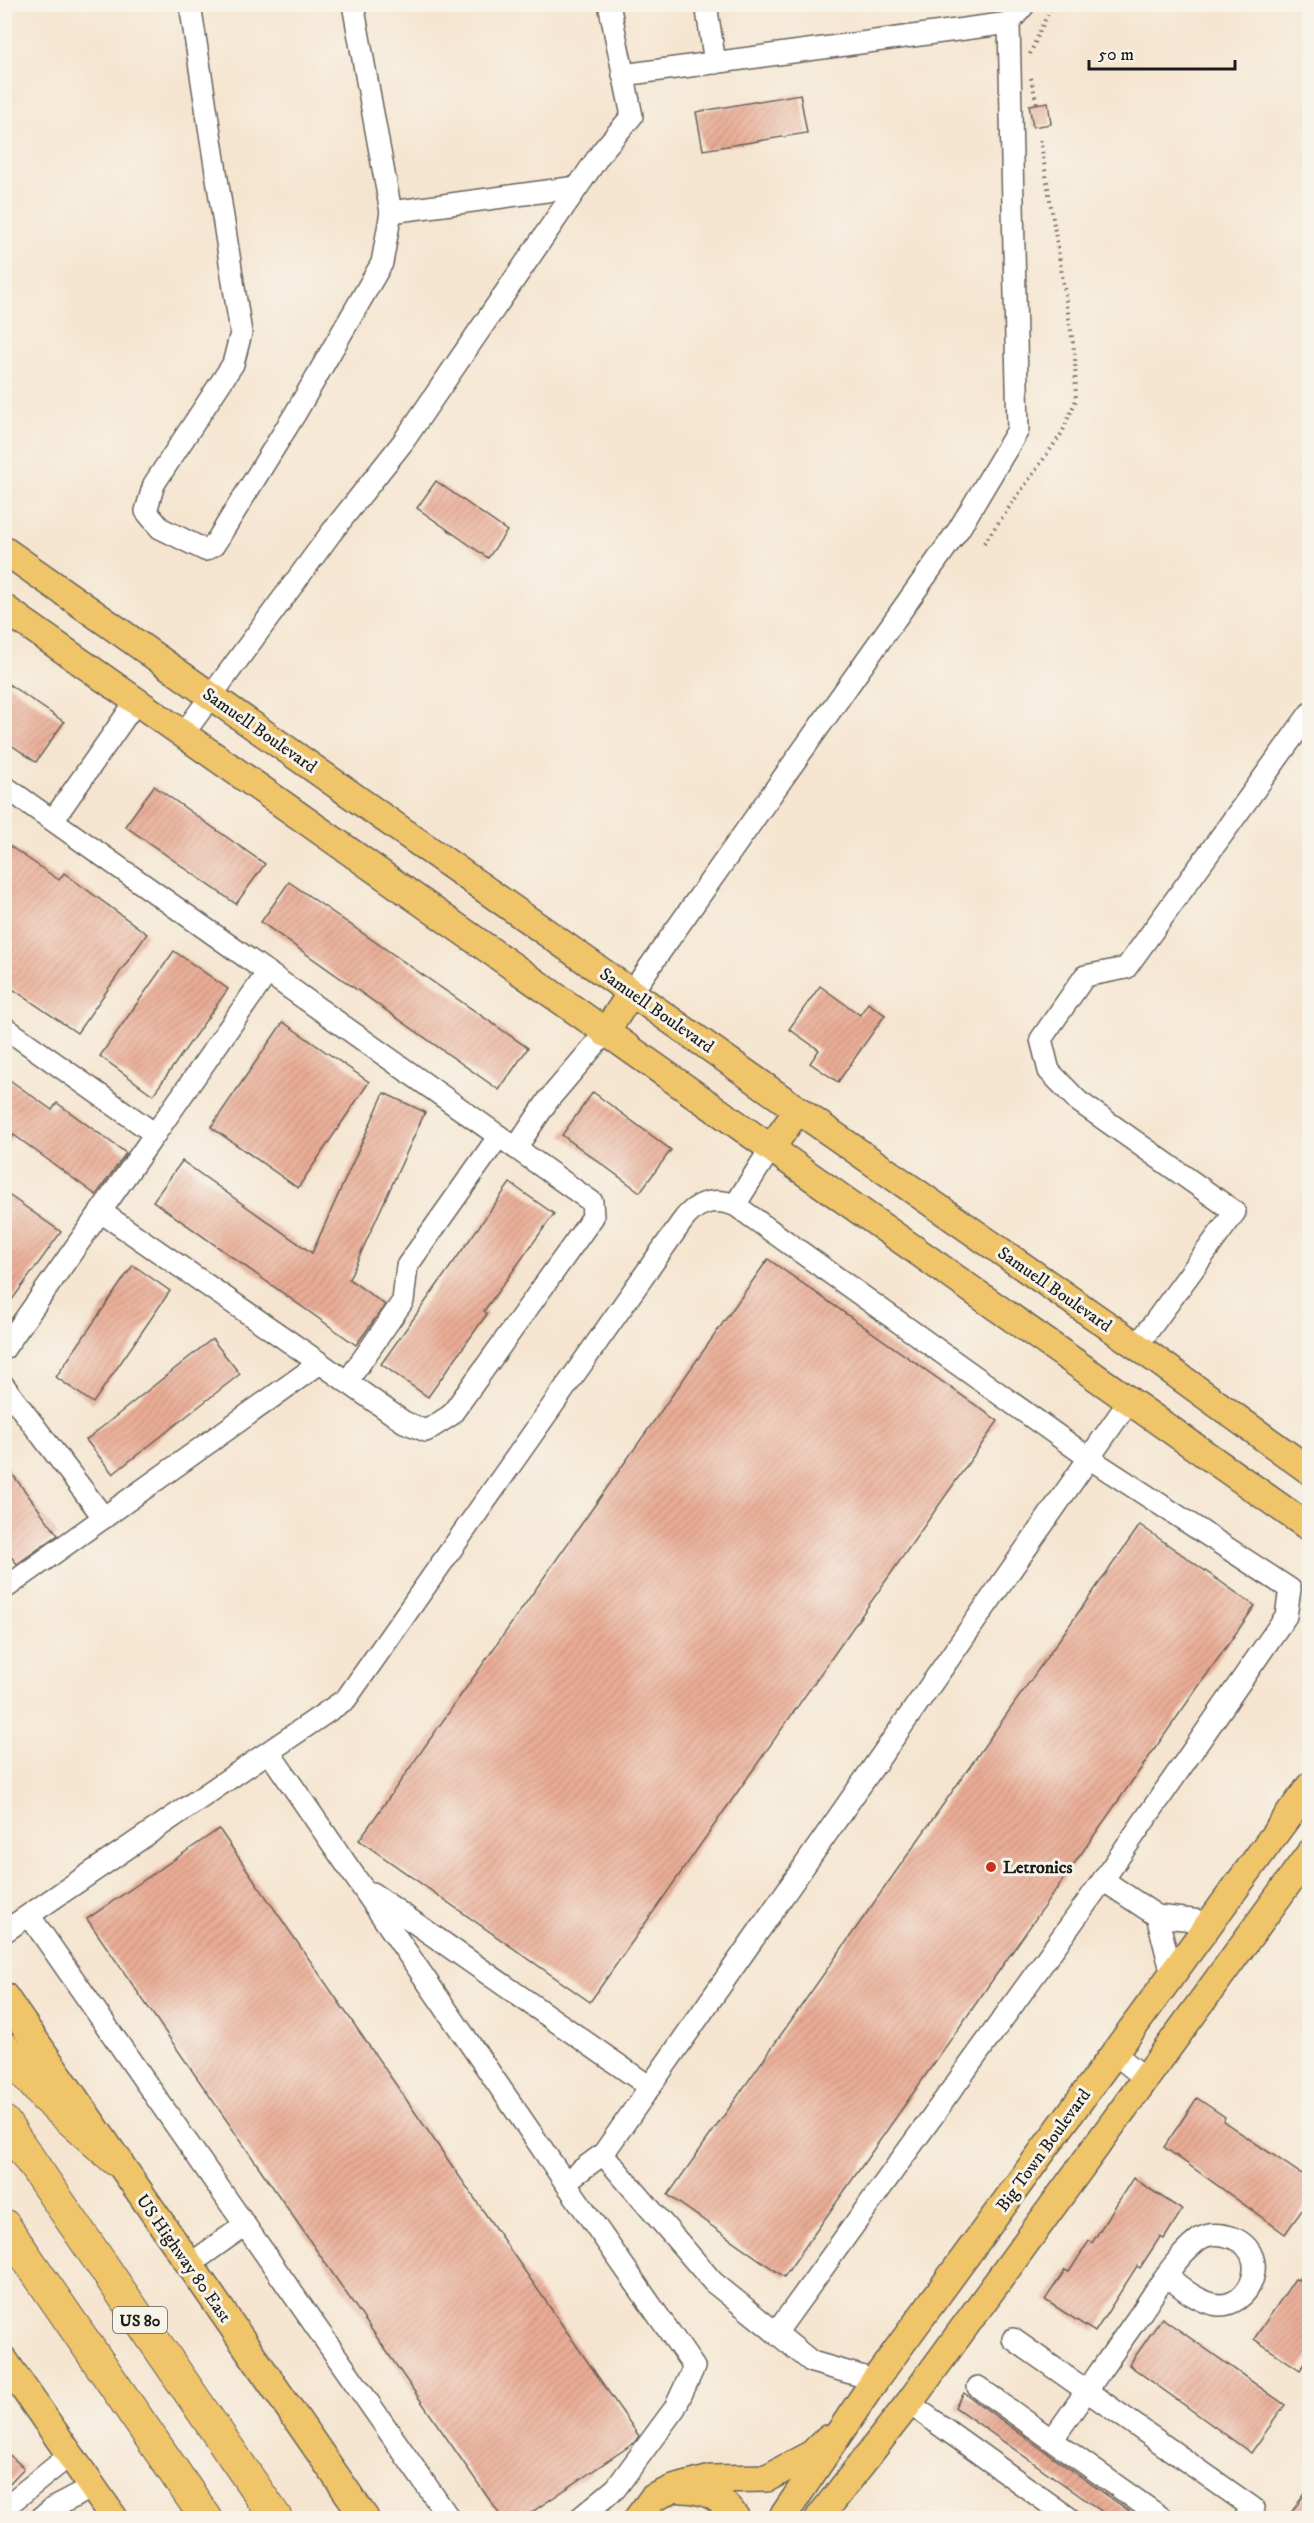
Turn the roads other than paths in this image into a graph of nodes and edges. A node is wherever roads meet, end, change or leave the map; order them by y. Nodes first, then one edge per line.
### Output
1 (190, 4) edge
2 (353, 4) edge
3 (609, 4) edge
4 (706, 4) edge
5 (1025, 4) edge
6 (1009, 23) junction
7 (715, 63) junction
8 (623, 75) junction
9 (577, 187) junction
10 (391, 212) junction
11 (4, 550) edge
12 (4, 608) edge
13 (211, 695) junction
14 (137, 700) junction
15 (1310, 713) edge
16 (184, 733) junction
17 (4, 786) edge
18 (53, 820) junction
19 (268, 972) junction
20 (632, 993) junction
21 (4, 1027) edge
22 (605, 1033) junction
23 (798, 1110) junction
24 (155, 1134) junction
25 (507, 1142) junction
26 (771, 1148) junction
27 (735, 1205) junction
28 (100, 1212) junction
29 (1137, 1346) junction
30 (4, 1349) edge
31 (320, 1363) junction
32 (347, 1382) junction
33 (4, 1386) edge
34 (1129, 1401) junction
35 (1089, 1458) junction
36 (1310, 1471) edge
37 (104, 1518) junction
38 (1310, 1528) edge
39 (4, 1589) edge
40 (269, 1752) junction
41 (1310, 1785) edge
42 (1310, 1853) edge
43 (1103, 1880) junction
44 (362, 1886) junction
45 (29, 1915) junction
46 (1157, 1916) junction
47 (1210, 1922) junction
48 (4, 1932) edge
49 (1172, 1974) junction
50 (4, 1996) edge
51 (4, 2048) edge
52 (1114, 2053) junction
53 (1145, 2078) junction
54 (650, 2087) junction
55 (4, 2122) edge
56 (603, 2154) junction
57 (116, 2160) junction
58 (565, 2182) junction
59 (4, 2225) edge
60 (245, 2225) junction
61 (189, 2265) junction
62 (1167, 2276) dead end
63 (776, 2333) junction
64 (1013, 2339) dead end
65 (4, 2360) edge
66 (875, 2380) junction
67 (978, 2387) dead end
68 (1087, 2391) junction
69 (909, 2403) junction
70 (851, 2415) junction
71 (1052, 2440) junction
72 (70, 2455) junction
73 (851, 2478) junction
74 (93, 2487) junction
75 (673, 2489) junction
76 (4, 2508) edge
77 (41, 2518) edge
78 (114, 2518) edge
79 (206, 2518) edge
80 (276, 2518) edge
81 (365, 2518) edge
82 (449, 2518) edge
83 (580, 2518) edge
84 (638, 2518) edge
85 (736, 2518) edge
86 (782, 2518) edge
87 (819, 2518) edge
88 (845, 2518) edge
89 (1069, 2518) edge
90 (1162, 2518) edge
91 (1245, 2518) edge

1 - 10 lane
2 - 10 lane
3 - 8 lane
4 - 7 lane
5 - 6 lane
6 - 7 lane
6 - 20 lane
7 - 8 lane
8 - 9 lane
9 - 10 lane
9 - 13 lane
11 - 13 main road, Samuell Boulevard
12 - 14 main road
13 - 16 lane
13 - 20 main road, Samuell Boulevard
14 - 16 main road
14 - 18 lane
15 - 29 lane
16 - 22 main road
17 - 18 lane
18 - 19 lane
19 - 24 lane
19 - 25 lane
20 - 22 main road
20 - 23 main road, Samuell Boulevard
21 - 24 lane
22 - 25 lane
22 - 26 main road
23 - 26 main road
23 - 29 main road, Samuell Boulevard
24 - 28 lane
25 - 32 lane
25 - 32 lane
26 - 27 lane
26 - 34 main road
27 - 35 lane
27 - 40 lane
28 - 30 lane
28 - 31 lane
29 - 36 main road, Samuell Boulevard
31 - 32 lane
31 - 37 lane
33 - 37 lane
34 - 35 lane
34 - 38 main road
35 - 43 lane
35 - 54 lane
37 - 39 lane
40 - 44 lane
40 - 45 lane
41 - 47 main road, Big Town Boulevard
42 - 53 main road
43 - 46 lane
43 - 63 lane
44 - 54 lane
44 - 58 lane
45 - 48 lane
45 - 60 lane
46 - 47 lane
46 - 49 lane
47 - 49 main road, Big Town Boulevard
49 - 52 main road, Big Town Boulevard
50 - 57 main road, US Highway 80 East
51 - 57 highway
52 - 53 lane
52 - 66 main road, Big Town Boulevard
53 - 69 main road
54 - 56 lane
55 - 80 highway, US 80
56 - 58 lane
56 - 63 lane
57 - 61 main road, US Highway 80 East
58 - 83 lane
59 - 79 highway
60 - 61 lane
60 - 82 lane
61 - 81 main road, US Highway 80 East
62 - 68 lane
63 - 66 lane
64 - 68 lane
65 - 72 main road
66 - 69 main road
66 - 70 main road, Big Town Boulevard
67 - 71 lane
68 - 71 lane
68 - 91 lane
69 - 73 main road
69 - 89 lane
70 - 75 main road
70 - 86 main road, Big Town Boulevard
71 - 90 lane
72 - 74 main road
72 - 76 lane
73 - 87 main road
73 - 88 main road
74 - 77 lane
74 - 78 main road
75 - 84 main road
75 - 85 main road

